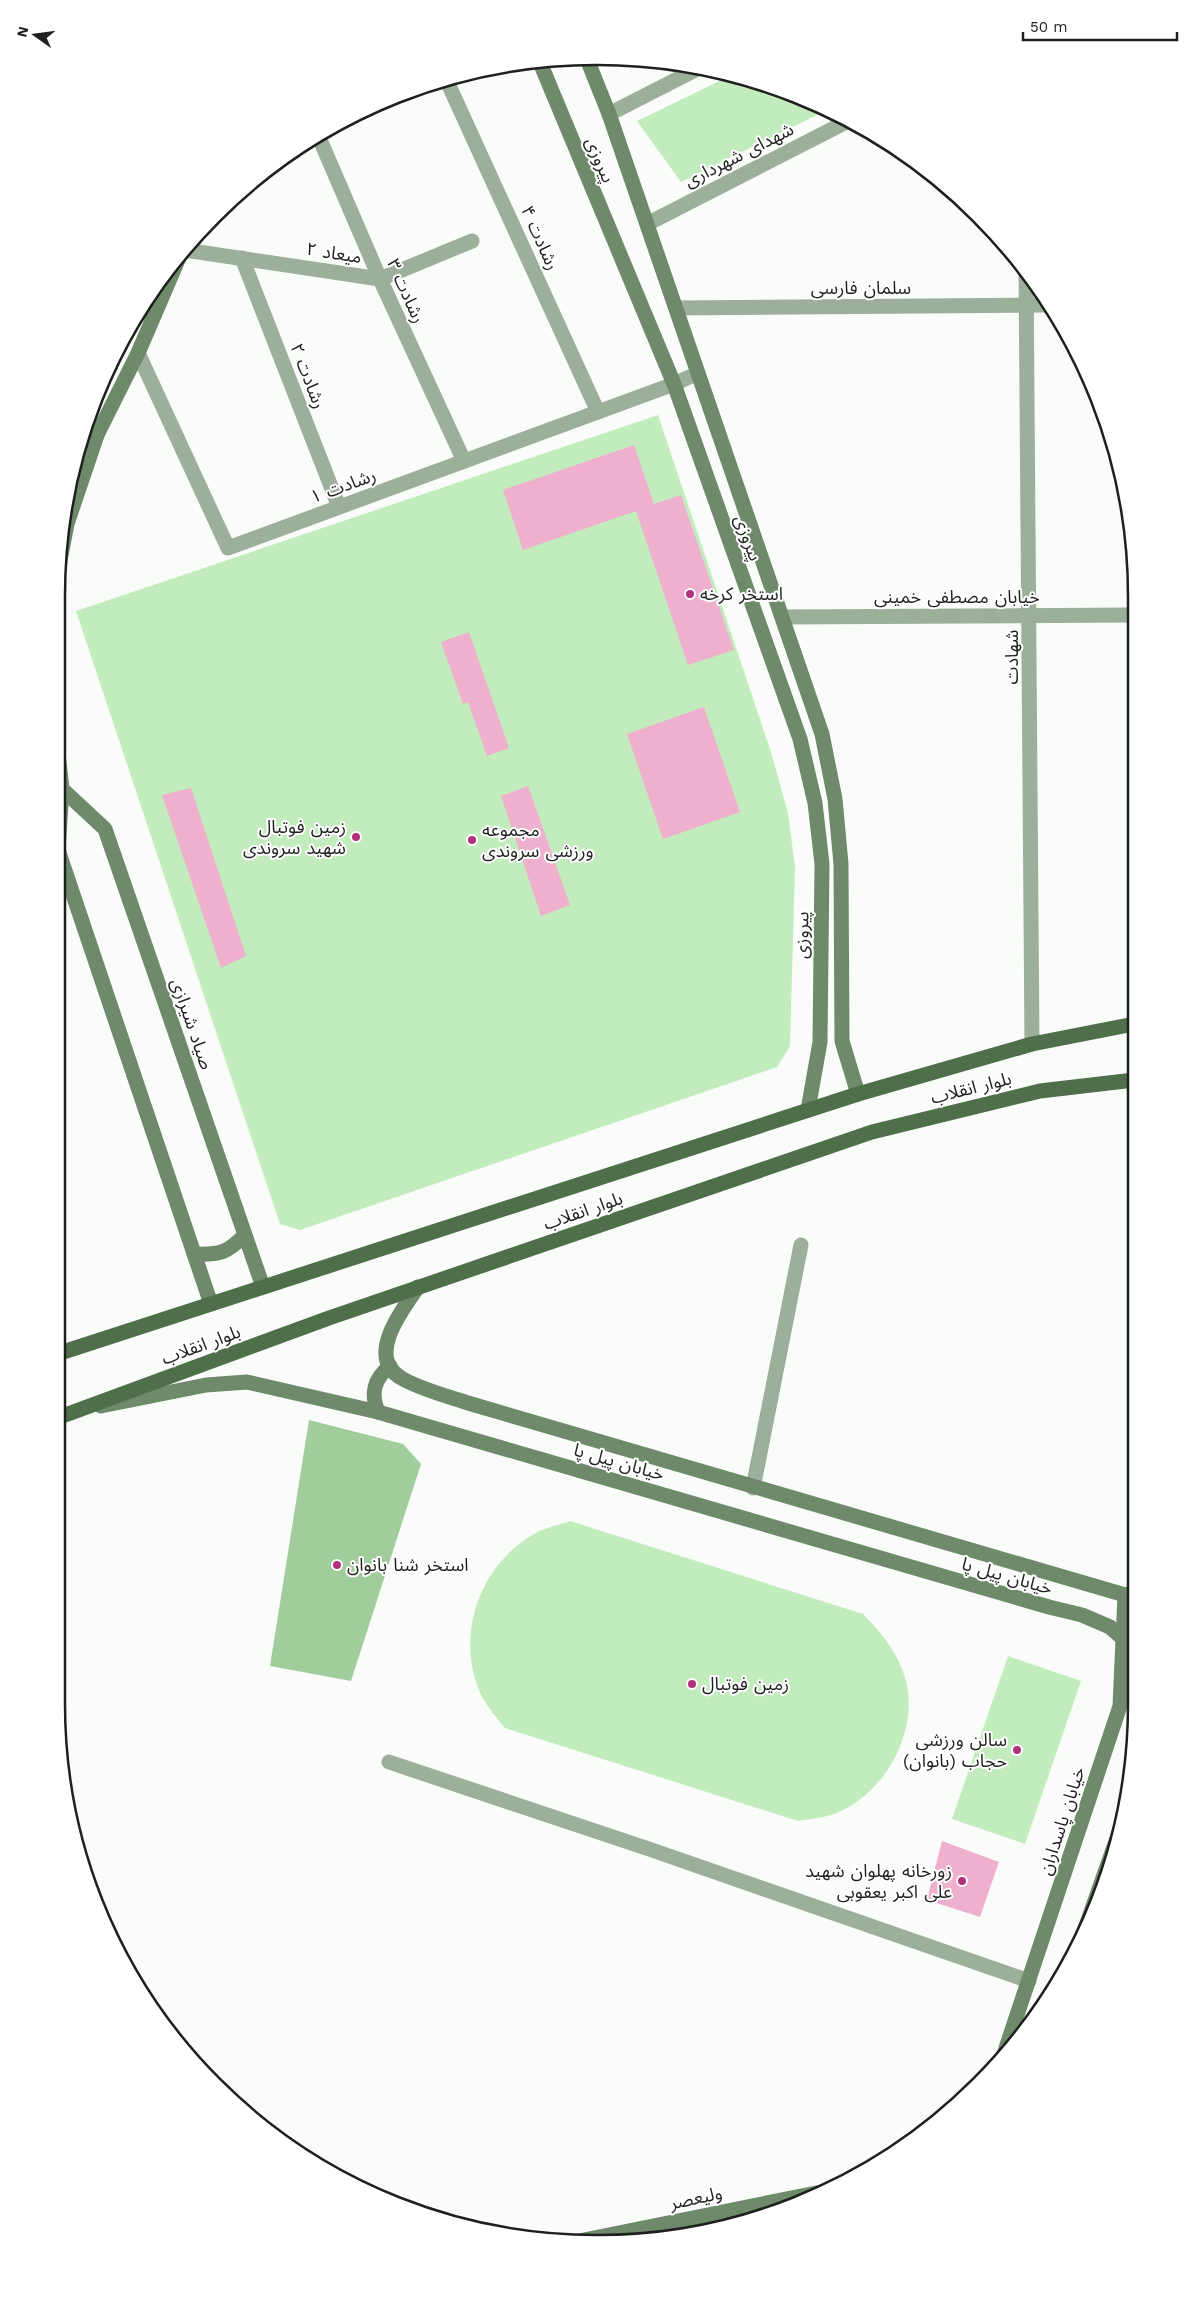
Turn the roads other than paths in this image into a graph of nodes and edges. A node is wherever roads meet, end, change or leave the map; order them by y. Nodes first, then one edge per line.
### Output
1 (590, 65) edge
2 (542, 68) edge
3 (689, 73) edge
4 (449, 86) edge
5 (609, 114) junction
6 (841, 125) edge
7 (321, 142) edge
8 (647, 224) junction
9 (472, 241) dead end
10 (193, 251) edge
11 (242, 258) junction
12 (380, 279) junction
13 (168, 283) edge
14 (1026, 284) edge
15 (1026, 305) junction
16 (1041, 305) edge
17 (676, 308) junction
18 (138, 352) junction
19 (698, 373) junction
20 (674, 384) junction
21 (598, 412) junction
22 (92, 431) edge
23 (464, 461) junction
24 (75, 496) edge
25 (339, 507) junction
26 (1128, 615) edge
27 (1030, 616) junction
28 (782, 617) junction
29 (65, 793) edge
30 (65, 871) edge
31 (1128, 1025) edge
32 (1032, 1044) junction
33 (1128, 1081) edge
34 (858, 1094) junction
35 (808, 1110) junction
36 (245, 1235) junction
37 (801, 1246) dead end
38 (194, 1254) junction
39 (263, 1287) junction
40 (418, 1287) junction
41 (211, 1304) junction
42 (65, 1351) edge
43 (390, 1366) junction
44 (78, 1411) junction
45 (378, 1412) junction
46 (65, 1415) edge
47 (753, 1488) junction
48 (1128, 1596) edge
49 (1128, 1614) edge
50 (1122, 1639) junction
51 (1128, 1644) edge
52 (389, 1762) dead end
53 (1029, 1981) junction
54 (1010, 2037) edge
55 (787, 2200) edge
56 (612, 2235) edge

1 - 5 main road, پیروزی
2 - 20 main road, پیروزی
3 - 5 street
4 - 21 street, رشادت ۴
5 - 8 main road, پیروزی
6 - 8 street, شهدای شهرداری
7 - 12 street, رشادت ۳
8 - 17 main road, پیروزی
9 - 12 street, میعاد ۲
10 - 11 street, میعاد ۲
11 - 12 street, میعاد ۲
11 - 25 street, رشادت ۲
12 - 23 street, رشادت ۳
13 - 18 main road
14 - 15 street, شهادت
15 - 16 street, سلمان فارسی
15 - 17 street, سلمان فارسی
15 - 27 street, شهادت
17 - 19 main road, پیروزی
18 - 22 main road
18 - 25 street, رشادت ۱
19 - 20 street, رشادت ۱
19 - 28 main road, پیروزی
20 - 21 street, رشادت ۱
20 - 35 main road, پیروزی
21 - 23 street, رشادت ۱
22 - 24 main road
23 - 25 street, رشادت ۱
26 - 27 street, خیابان مصطفی خمینی
27 - 28 street, خیابان مصطفی خمینی
27 - 32 street, شهادت
28 - 34 main road, پیروزی
29 - 36 main road, صیاد شیرازی
30 - 38 main road
31 - 32 main road, بلوار انقلاب
32 - 34 main road, بلوار انقلاب
33 - 40 main road, بلوار انقلاب
34 - 35 main road, بلوار انقلاب
35 - 39 main road, بلوار انقلاب
36 - 38 main road
36 - 39 main road, صیاد شیرازی
37 - 47 street
38 - 41 main road
39 - 41 main road, بلوار انقلاب
40 - 43 main road
40 - 44 main road, بلوار انقلاب
41 - 42 main road, بلوار انقلاب
43 - 45 main road
43 - 47 main road, خیابان پیل پا
44 - 45 main road, خیابان پیل پا
44 - 46 main road, بلوار انقلاب
45 - 50 main road, خیابان پیل پا
47 - 48 main road, خیابان پیل پا
49 - 50 main road, خیابان پاسداران
50 - 51 main road, خیابان پیل پا
50 - 53 main road, خیابان پاسداران
52 - 53 street
53 - 54 main road, خیابان پاسداران
55 - 56 main road, ولیعصر

